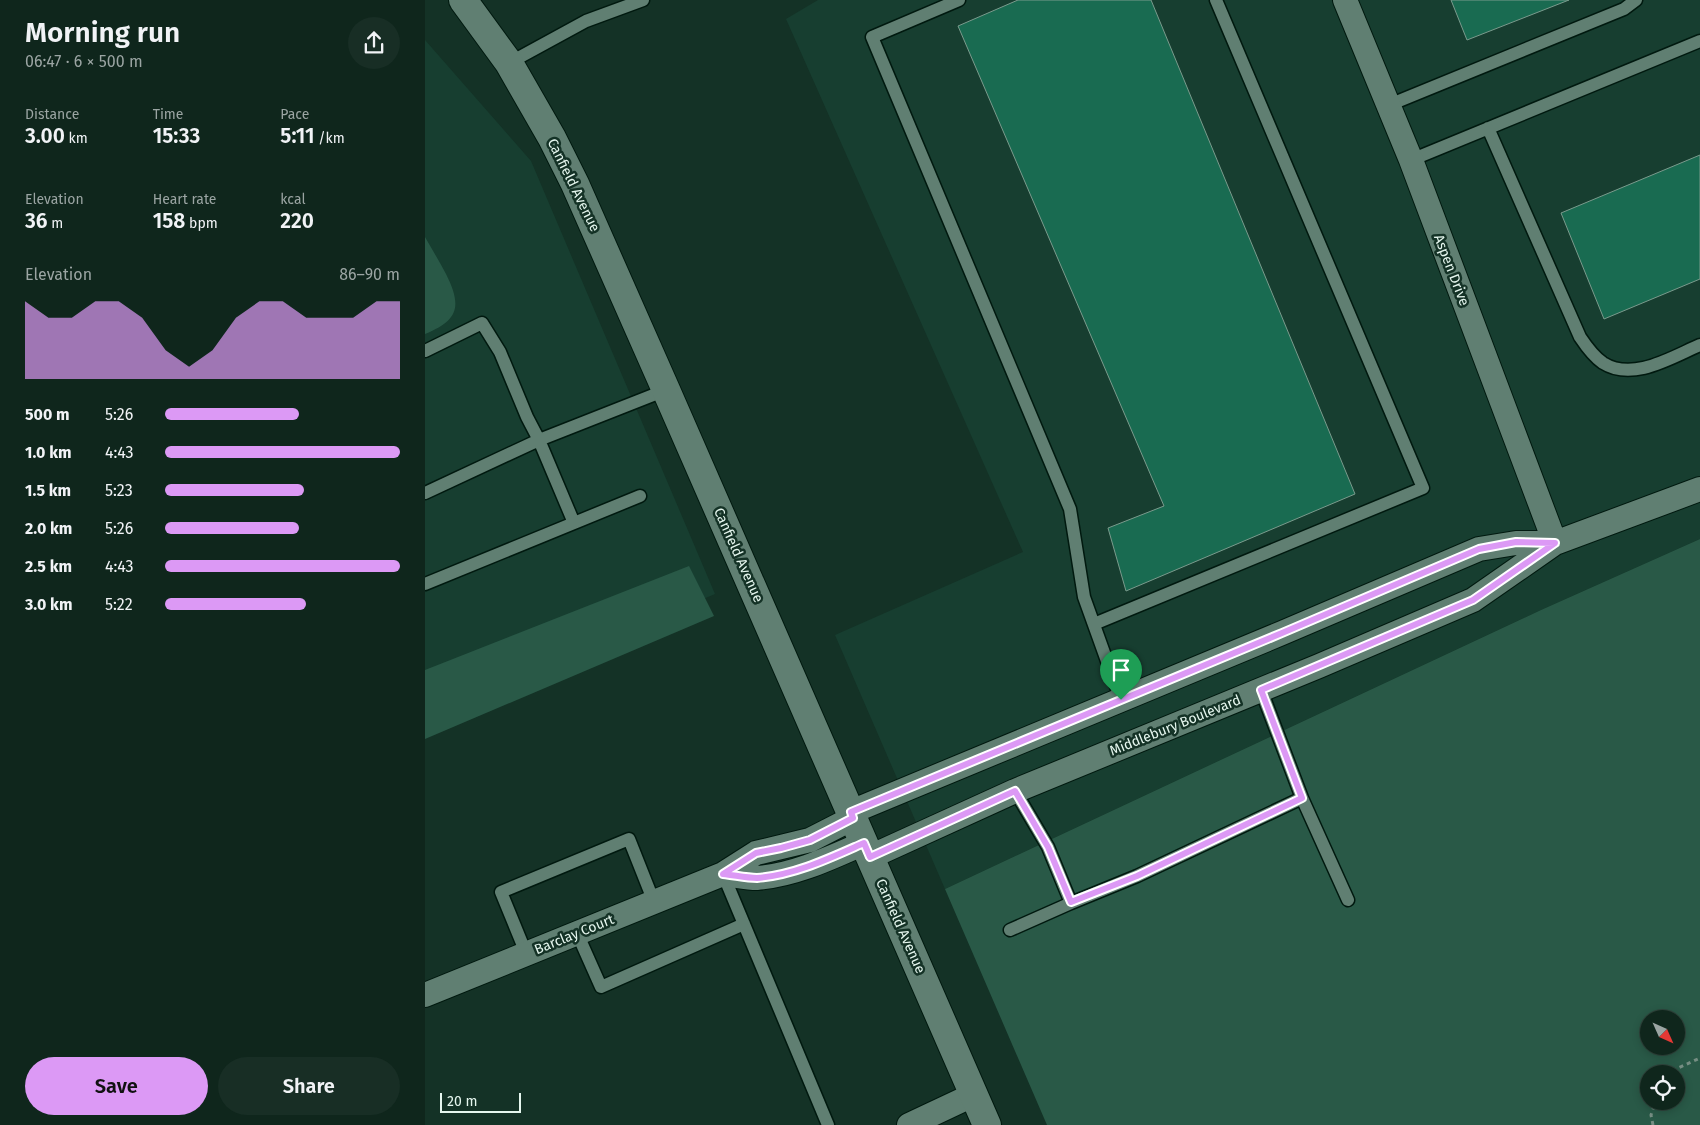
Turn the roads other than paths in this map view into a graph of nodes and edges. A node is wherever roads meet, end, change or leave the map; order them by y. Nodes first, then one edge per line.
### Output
1 (463, 0) edge
2 (643, 0) edge
3 (959, 0) edge
4 (1216, 0) edge
5 (1345, 0) edge
6 (1636, 0) edge
7 (1700, 41) edge
8 (509, 63) junction
9 (1389, 105) junction
10 (1488, 128) junction
11 (1411, 160) junction
12 (1700, 345) edge
13 (425, 351) edge
14 (667, 390) junction
15 (539, 440) junction
16 (1700, 488) edge
17 (426, 495) edge
18 (640, 496) dead end
19 (574, 523) junction
20 (1555, 543) junction
21 (425, 584) edge
22 (1094, 624) junction
23 (1261, 690) junction
24 (1121, 700) junction
25 (1015, 791) junction
26 (1302, 798) junction
27 (852, 815) junction
28 (867, 850) junction
29 (723, 874) junction
30 (1348, 900) dead end
31 (654, 902) junction
32 (1071, 902) junction
33 (744, 924) junction
34 (1010, 930) dead end
35 (577, 933) junction
36 (526, 953) junction
37 (425, 995) edge
38 (975, 1094) junction
39 (983, 1124) edge
40 (828, 1125) edge
41 (909, 1125) edge

1 - 8 street, Canfield Avenue
2 - 8 lane
3 - 22 lane
4 - 22 lane
5 - 9 street, Aspen Drive
6 - 9 lane
7 - 10 lane
8 - 14 street, Canfield Avenue
9 - 11 street, Aspen Drive
10 - 11 lane
10 - 12 lane
11 - 20 street, Aspen Drive
13 - 15 lane
14 - 15 lane
14 - 27 street, Canfield Avenue
15 - 17 lane
15 - 19 lane
16 - 20 street, Middlebury Boulevard
18 - 19 lane
19 - 21 lane
20 - 23 street, Middlebury Boulevard
20 - 24 street, Middlebury Boulevard
22 - 24 lane
23 - 25 street, Middlebury Boulevard
23 - 26 lane
24 - 27 street, Middlebury Boulevard
25 - 28 street, Middlebury Boulevard
25 - 32 lane
26 - 30 lane
26 - 32 lane
27 - 28 street, Canfield Avenue
27 - 29 street, Middlebury Boulevard
28 - 29 street, Middlebury Boulevard
28 - 38 street, Canfield Avenue
29 - 31 street, Barclay Court
29 - 33 lane
31 - 35 street, Barclay Court
31 - 36 lane
32 - 34 lane
33 - 35 lane
33 - 40 lane
35 - 36 street, Barclay Court
36 - 37 street, Barclay Court
38 - 39 street, Canfield Avenue
38 - 41 street

